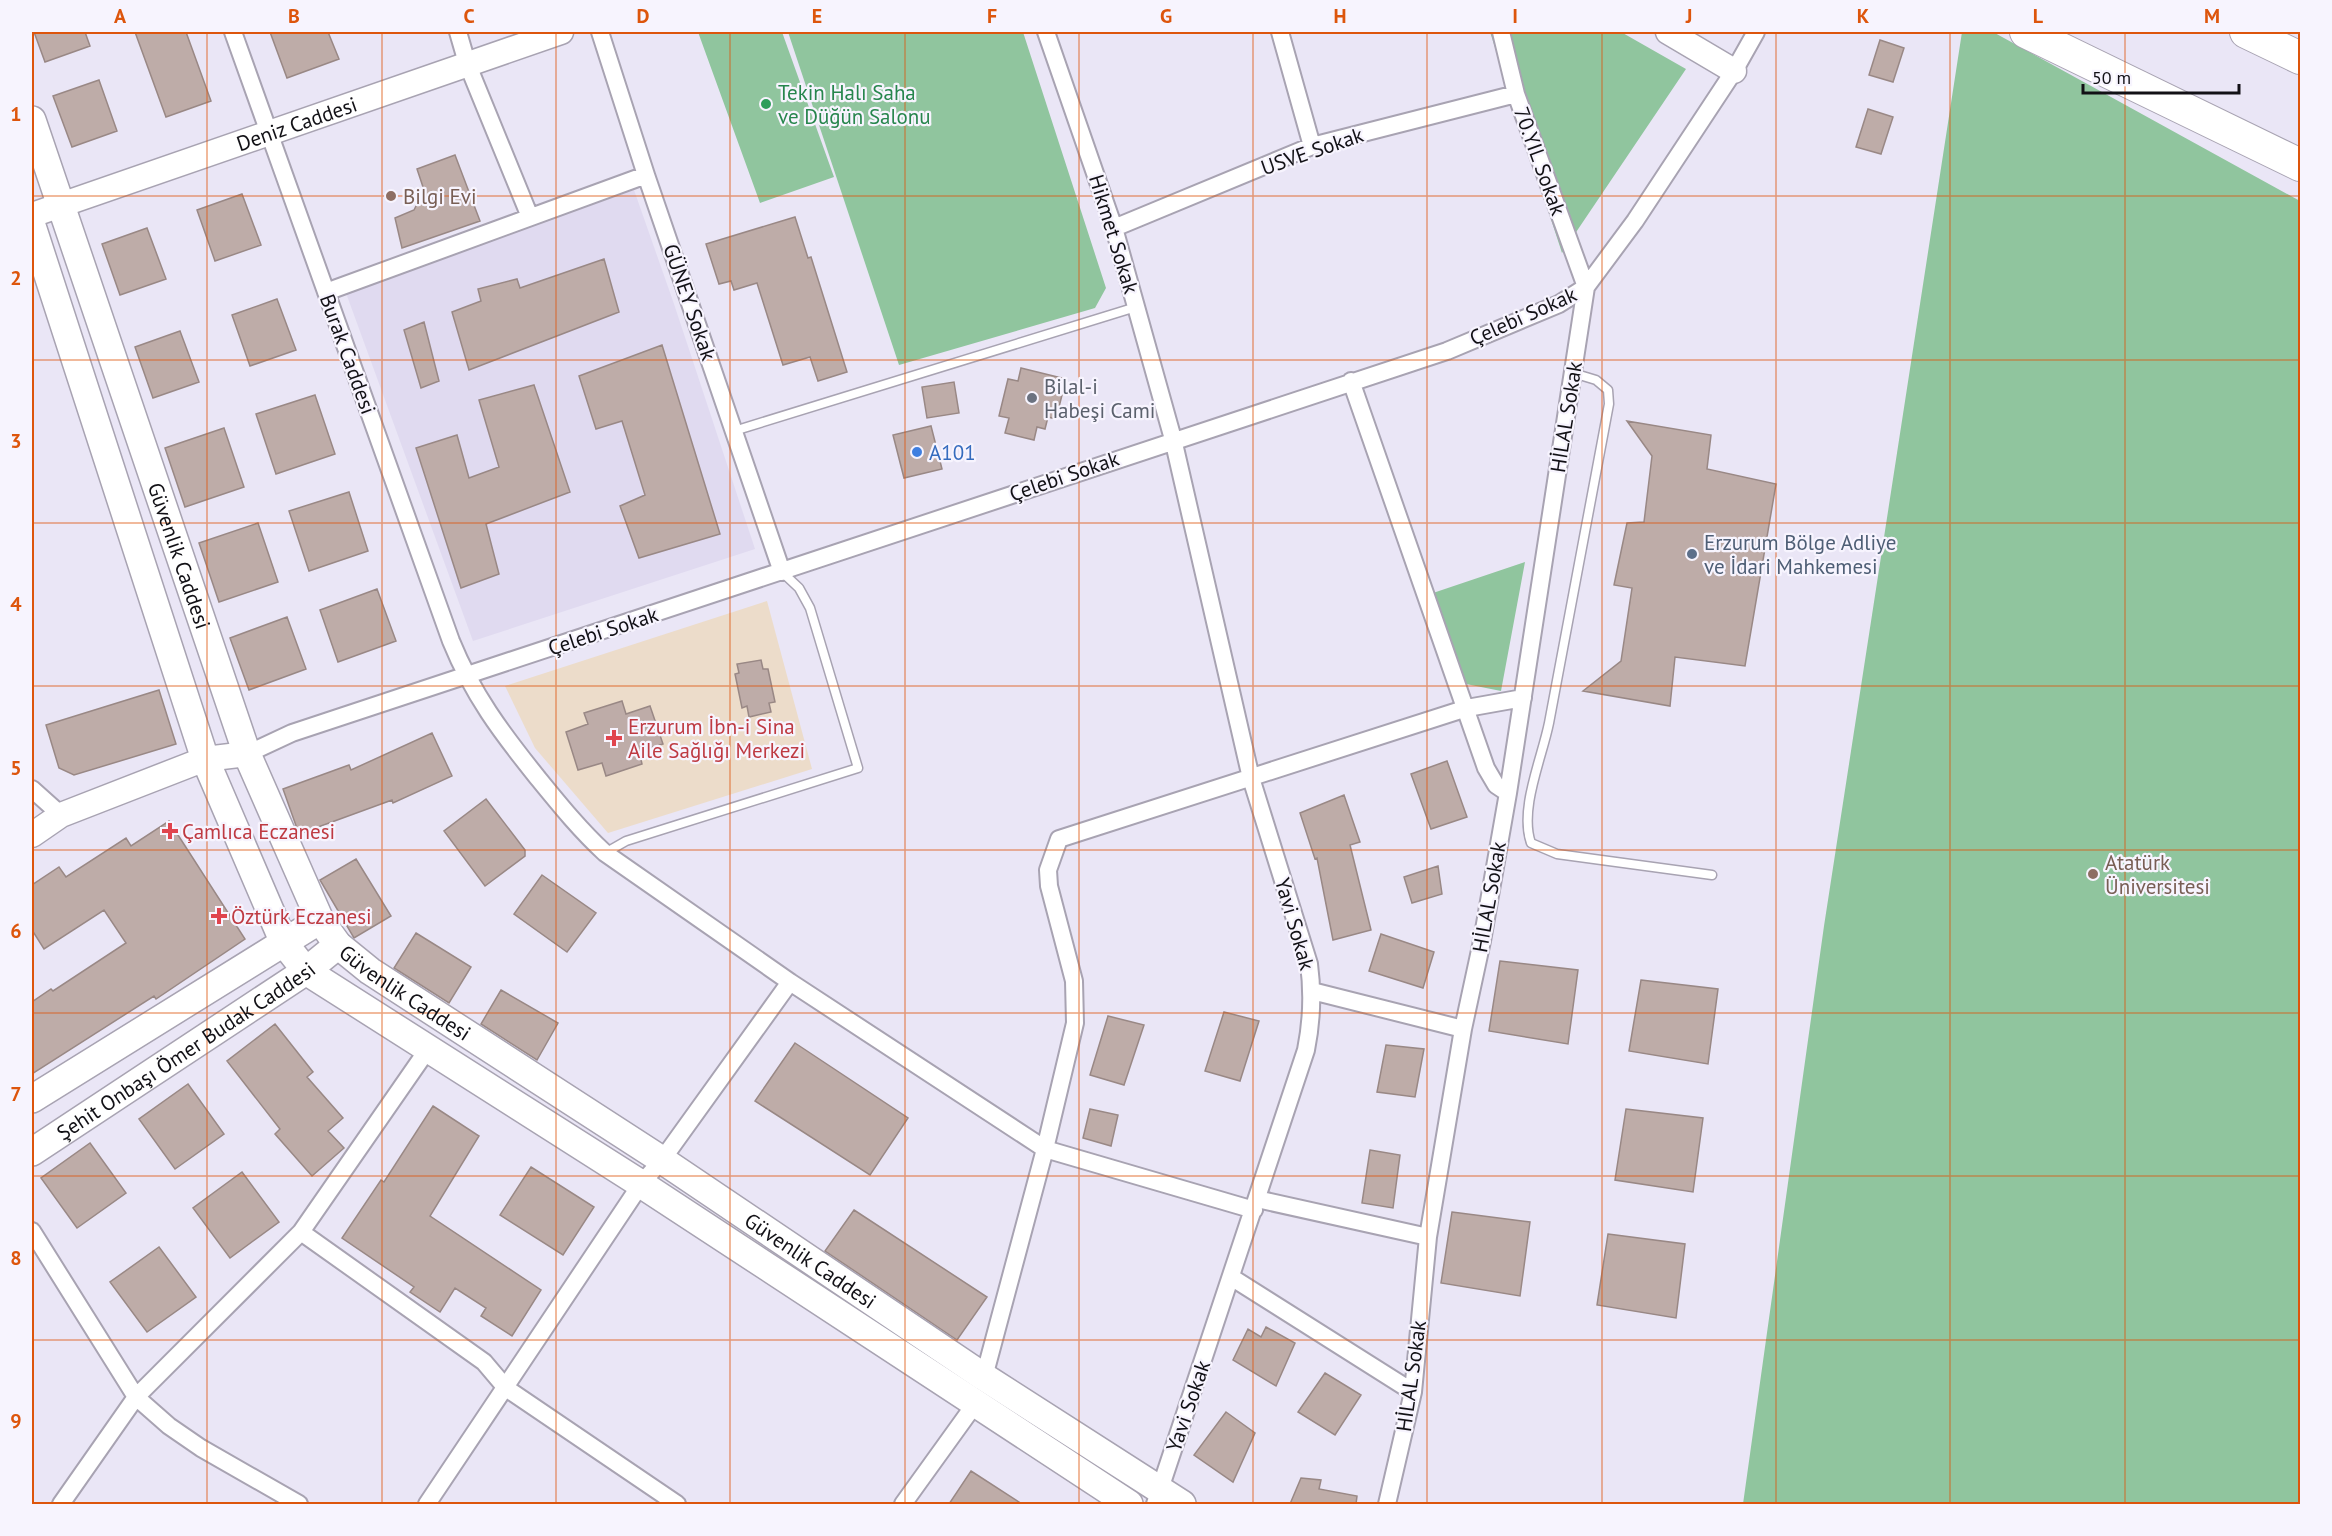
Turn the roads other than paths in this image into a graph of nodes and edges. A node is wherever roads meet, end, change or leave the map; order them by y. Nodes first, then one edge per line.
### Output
1 (233, 32) edge
2 (458, 32) edge
3 (561, 32) edge
4 (600, 32) edge
5 (1046, 32) edge
6 (1280, 32) edge
7 (1502, 32) edge
8 (1668, 32) edge
9 (1756, 32) edge
10 (2026, 32) edge
11 (2246, 32) edge
12 (2301, 58) edge
13 (467, 63) junction
14 (1734, 71) junction
15 (1516, 94) junction
16 (32, 120) edge
17 (269, 134) junction
18 (1312, 146) junction
19 (2301, 165) edge
20 (646, 175) junction
21 (58, 204) junction
22 (32, 215) edge
23 (530, 217) junction
24 (32, 226) edge
25 (1114, 228) junction
26 (1586, 287) junction
27 (326, 292) junction
28 (1136, 307) junction
29 (1573, 373) junction
30 (1351, 381) junction
31 (734, 431) junction
32 (1173, 439) junction
33 (782, 572) junction
34 (465, 676) junction
35 (1523, 698) junction
36 (1467, 708) junction
37 (246, 754) junction
38 (205, 759) junction
39 (1251, 778) junction
40 (32, 789) edge
41 (1508, 793) junction
42 (61, 815) junction
43 (32, 835) edge
44 (605, 853) junction
45 (1712, 875) dead end
46 (320, 920) junction
47 (284, 943) junction
48 (338, 945) junction
49 (306, 971) junction
50 (790, 982) junction
51 (1312, 991) junction
52 (1463, 1029) junction
53 (428, 1048) junction
54 (32, 1099) edge
55 (1045, 1149) junction
56 (32, 1152) edge
57 (662, 1160) junction
58 (641, 1184) junction
59 (1256, 1205) junction
60 (32, 1231) edge
61 (302, 1232) junction
62 (1428, 1237) junction
63 (1231, 1277) junction
64 (984, 1377) junction
65 (506, 1388) junction
66 (1413, 1392) junction
67 (136, 1397) junction
68 (975, 1404) junction
69 (1157, 1497) edge
70 (61, 1504) edge
71 (299, 1504) edge
72 (427, 1504) edge
73 (676, 1504) edge
74 (903, 1504) edge
75 (1129, 1504) edge
76 (1182, 1504) edge
77 (1387, 1504) edge

1 - 17 street, Burak Caddesi
2 - 13 street
3 - 13 street, Deniz Caddesi
4 - 20 street, GÜNEY Sokak
5 - 25 street, Hikmet Sokak
6 - 18 street
7 - 15 street, 70.YIL Sokak
8 - 14 street
9 - 14 street, Çelebi Sokak
10 - 19 highway
11 - 12 highway
13 - 17 street, Deniz Caddesi
13 - 23 street
14 - 26 street, Çelebi Sokak
15 - 18 street, USVE Sokak
15 - 26 street, 70.YIL Sokak
16 - 21 main road, Güvenlik Caddesi
17 - 21 street, Deniz Caddesi
17 - 27 street, Burak Caddesi
18 - 25 street, USVE Sokak
20 - 23 street
20 - 31 street, GÜNEY Sokak
21 - 22 street, Deniz Caddesi
21 - 37 main road, Güvenlik Caddesi
23 - 27 street
24 - 38 main road, Güvenlik Caddesi
25 - 28 street, Hikmet Sokak
26 - 29 street, HİLAL Sokak
26 - 30 street, Çelebi Sokak
27 - 34 street, Burak Caddesi
28 - 31 lane
28 - 32 street, Hikmet Sokak
29 - 35 street, HİLAL Sokak
29 - 45 lane
30 - 32 street, Çelebi Sokak
30 - 36 street
31 - 33 street, GÜNEY Sokak
32 - 33 street, Çelebi Sokak
32 - 39 street, Yavi Sokak
33 - 34 street, Çelebi Sokak
33 - 44 lane
34 - 37 street, Çelebi Sokak
34 - 44 street, Burak Caddesi
35 - 36 street
35 - 41 street, HİLAL Sokak
36 - 39 street
36 - 41 street
37 - 38 street
37 - 46 main road, Güvenlik Caddesi
38 - 42 street
38 - 47 main road, Güvenlik Caddesi
39 - 51 street, Yavi Sokak
39 - 55 street
40 - 42 street
41 - 52 street, HİLAL Sokak
42 - 43 street
44 - 50 street, Burak Caddesi
46 - 47 main road, Şehit Onbaşı Ömer Budak Caddesi
46 - 48 main road, Güvenlik Caddesi
47 - 49 main road, Güvenlik Caddesi
47 - 54 main road, Şehit Onbaşı Ömer Budak Caddesi
48 - 49 main road, Şehit Onbaşı Ömer Budak Caddesi
48 - 57 main road, Güvenlik Caddesi
49 - 53 main road, Güvenlik Caddesi
49 - 56 main road, Şehit Onbaşı Ömer Budak Caddesi
50 - 55 street, Burak Caddesi
50 - 57 street
51 - 52 street
51 - 59 street, Yavi Sokak
52 - 62 street, HİLAL Sokak
53 - 58 main road, Güvenlik Caddesi
53 - 61 street
55 - 59 street, Burak Caddesi
55 - 64 street
57 - 58 street
57 - 64 main road, Güvenlik Caddesi
58 - 65 street
58 - 68 main road, Güvenlik Caddesi
59 - 62 street, Burak Caddesi
59 - 63 street, Yavi Sokak
60 - 67 street
61 - 65 street
61 - 67 street
62 - 66 street, HİLAL Sokak
63 - 66 street
63 - 69 street, Yavi Sokak
64 - 69 main road, Güvenlik Caddesi
65 - 72 street
65 - 73 street
66 - 77 street, HİLAL Sokak
67 - 70 street
67 - 71 street
68 - 74 street
68 - 75 main road, Güvenlik Caddesi
69 - 76 main road, Güvenlik Caddesi

